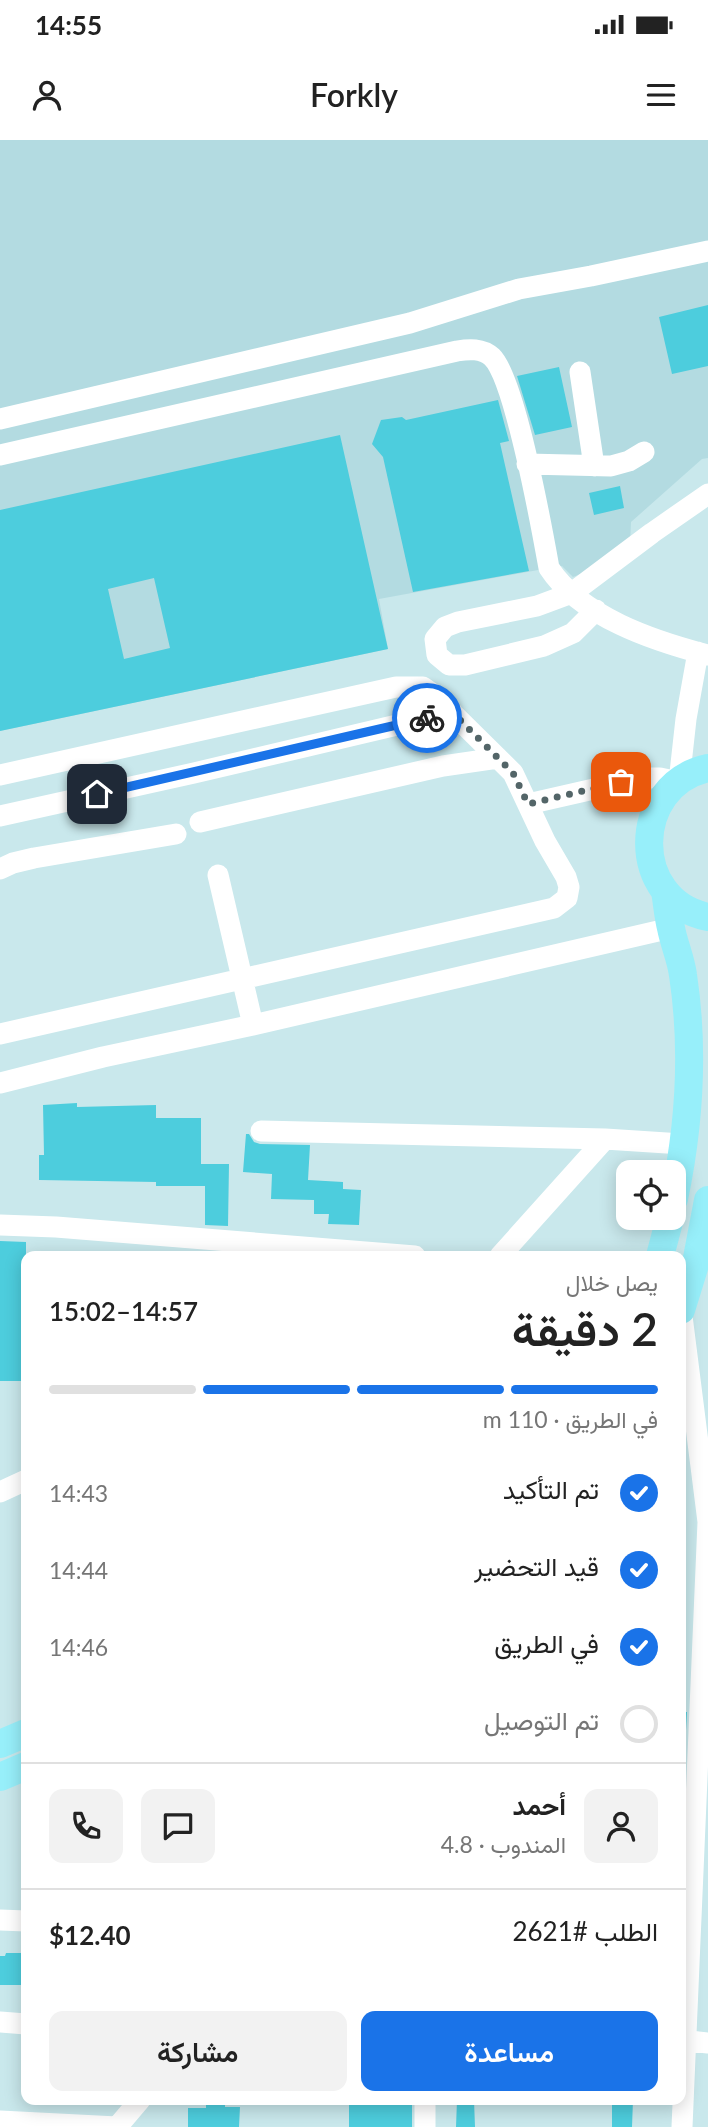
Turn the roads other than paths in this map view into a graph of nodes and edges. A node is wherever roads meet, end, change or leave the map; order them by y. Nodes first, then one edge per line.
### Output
1 (708, 251) edge
2 (349, 337) junction
3 (580, 372) dead end
4 (360, 373) junction
5 (0, 419) edge
6 (644, 452) dead end
7 (0, 455) edge
8 (527, 464) junction
9 (594, 466) junction
10 (708, 494) edge
11 (572, 593) junction
12 (596, 610) junction
13 (703, 654) edge
14 (452, 712) junction
15 (186, 735) junction
16 (498, 758) junction
17 (708, 768) edge
18 (194, 773) junction
19 (0, 775) edge
20 (679, 782) junction
21 (528, 804) junction
22 (0, 816) edge
23 (200, 822) dead end
24 (176, 834) dead end
25 (0, 869) edge
26 (218, 876) dead end
27 (665, 891) junction
28 (708, 917) edge
29 (671, 928) junction
30 (242, 978) junction
31 (253, 1026) junction
32 (0, 1034) edge
33 (0, 1083) edge
34 (261, 1131) dead end
35 (605, 1139) junction
36 (682, 1144) junction
37 (680, 1160) edge
38 (708, 1200) edge
39 (0, 1225) edge
40 (667, 1230) edge
41 (354, 1251) edge
42 (504, 1251) edge
43 (661, 1251) edge
44 (686, 1292) edge
45 (686, 1360) edge
46 (696, 1462) edge
47 (21, 1482) edge
48 (0, 1492) edge
49 (707, 1511) edge
50 (21, 1735) edge
51 (0, 1744) edge
52 (21, 1768) edge
53 (0, 1777) edge
54 (702, 1807) edge
55 (0, 1920) edge
56 (21, 1921) edge
57 (686, 2003) edge
58 (0, 2022) edge
59 (21, 2024) edge
60 (686, 2040) edge
61 (708, 2043) edge
62 (136, 2105) edge
63 (425, 2105) edge
64 (682, 2105) edge
65 (0, 2121) edge
66 (425, 2127) edge
67 (682, 2127) edge

1 - 2 street
2 - 4 street
2 - 5 street
3 - 9 street
4 - 7 street
4 - 8 street
6 - 9 street
8 - 9 street
8 - 11 street
10 - 11 street
11 - 12 street
11 - 12 street
12 - 13 street
13 - 20 street
14 - 15 street
14 - 16 street
14 - 18 street
15 - 18 street
15 - 19 street
16 - 21 street
16 - 23 street
17 - 20 main road
18 - 22 street
20 - 21 street
20 - 27 main road
21 - 30 street
24 - 25 street
26 - 30 street
27 - 28 main road
27 - 29 main road
29 - 31 street
29 - 36 main road
30 - 31 street
30 - 32 street
31 - 33 street
34 - 35 street
35 - 36 street
35 - 42 street
36 - 37 main road
38 - 44 main road
39 - 41 street
40 - 43 main road
45 - 46 street
46 - 49 street
47 - 48 street
49 - 54 street
50 - 51 main road
52 - 53 main road
54 - 57 street
55 - 56 street
58 - 59 street
60 - 61 street
62 - 65 street
63 - 66 street
64 - 67 street

